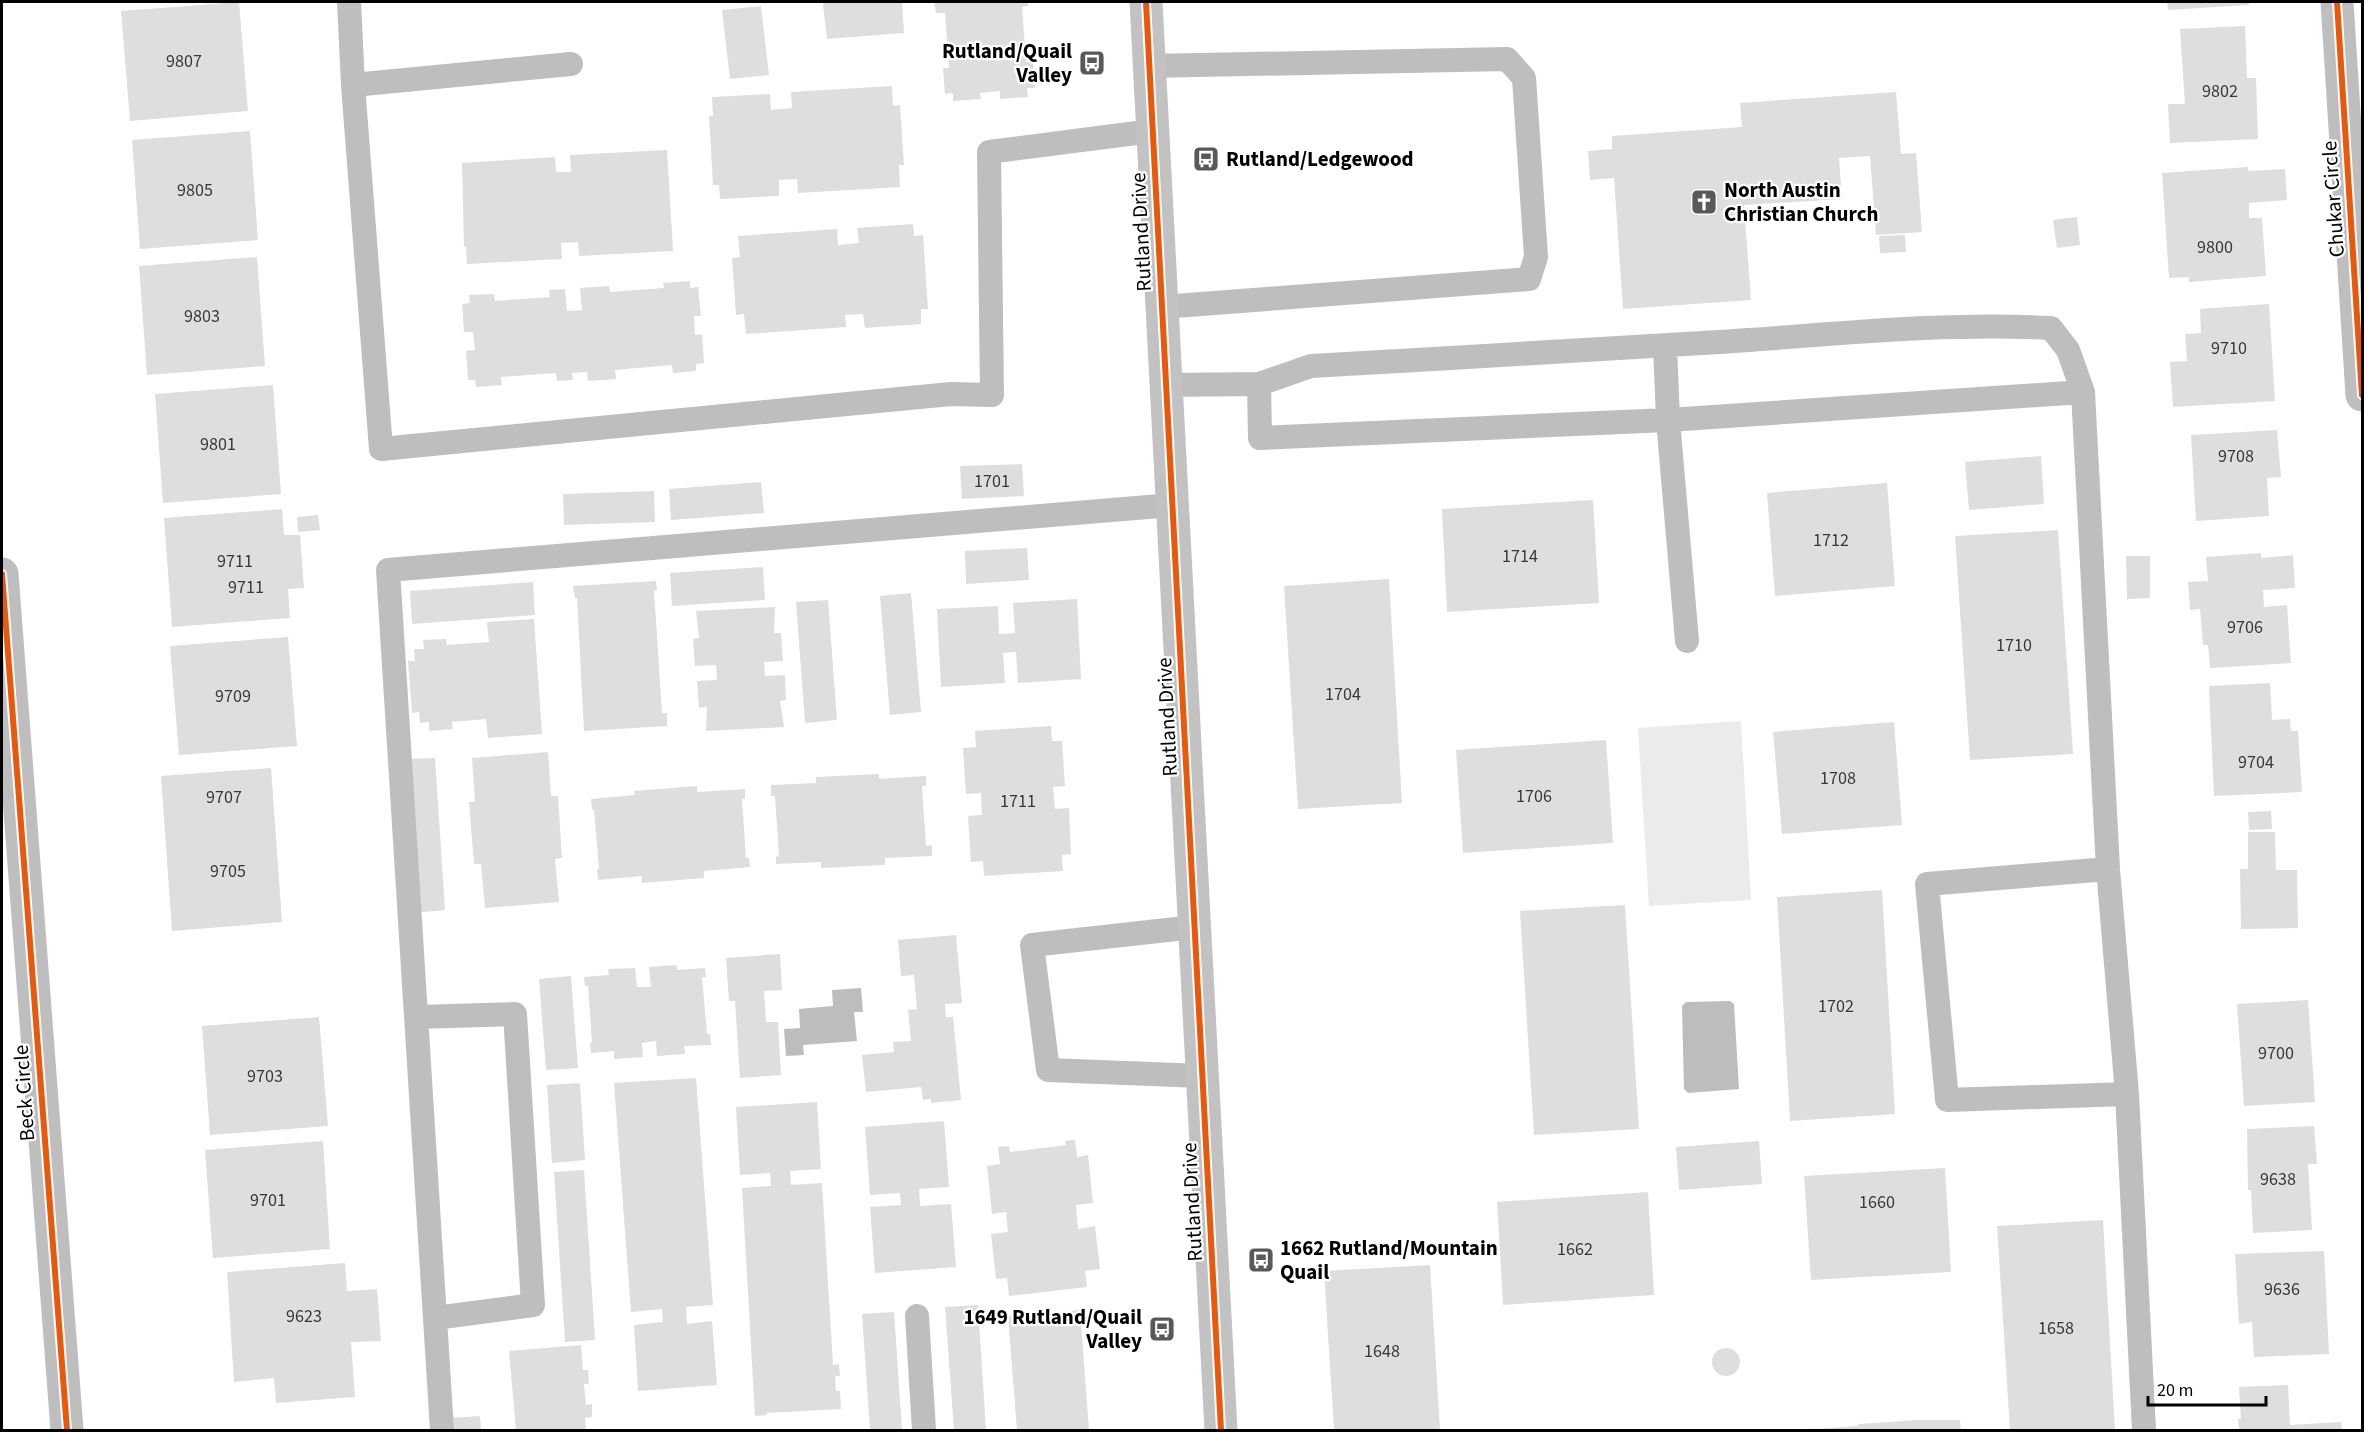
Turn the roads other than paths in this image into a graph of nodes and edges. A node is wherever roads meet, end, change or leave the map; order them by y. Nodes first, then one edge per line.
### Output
1 (349, 2) edge
2 (1146, 2) edge
3 (2337, 2) edge
4 (571, 64) dead end
5 (1149, 66) junction
6 (353, 85) junction
7 (1152, 131) junction
8 (1162, 307) junction
9 (1665, 346) junction
10 (1259, 384) junction
11 (1165, 385) junction
12 (2083, 392) junction
13 (2362, 395) edge
14 (1668, 420) junction
15 (1172, 505) junction
16 (2, 574) edge
17 (1686, 641) dead end
18 (2108, 869) junction
19 (1194, 927) junction
20 (416, 1017) junction
21 (1202, 1076) junction
22 (2127, 1094) junction
23 (918, 1316) dead end
24 (435, 1318) junction
25 (67, 1431) edge
26 (442, 1431) edge
27 (924, 1431) edge
28 (1221, 1431) edge
29 (2144, 1431) edge

1 - 6 lane
2 - 5 street, Rutland Drive
3 - 13 street, Chukar Circle
4 - 6 lane
5 - 7 street, Rutland Drive
5 - 8 lane
6 - 7 lane
7 - 8 street, Rutland Drive
8 - 11 street, Rutland Drive
9 - 10 lane
9 - 12 lane
9 - 14 lane
10 - 11 lane
10 - 14 lane
11 - 15 street, Rutland Drive
12 - 14 lane
12 - 18 lane
14 - 17 lane
15 - 19 street, Rutland Drive
15 - 20 lane
16 - 25 street, Beck Circle
18 - 22 lane
18 - 22 lane
19 - 21 street, Rutland Drive
19 - 21 lane
20 - 24 lane
20 - 24 lane
21 - 28 street, Rutland Drive
22 - 29 lane
23 - 27 lane
24 - 26 lane

